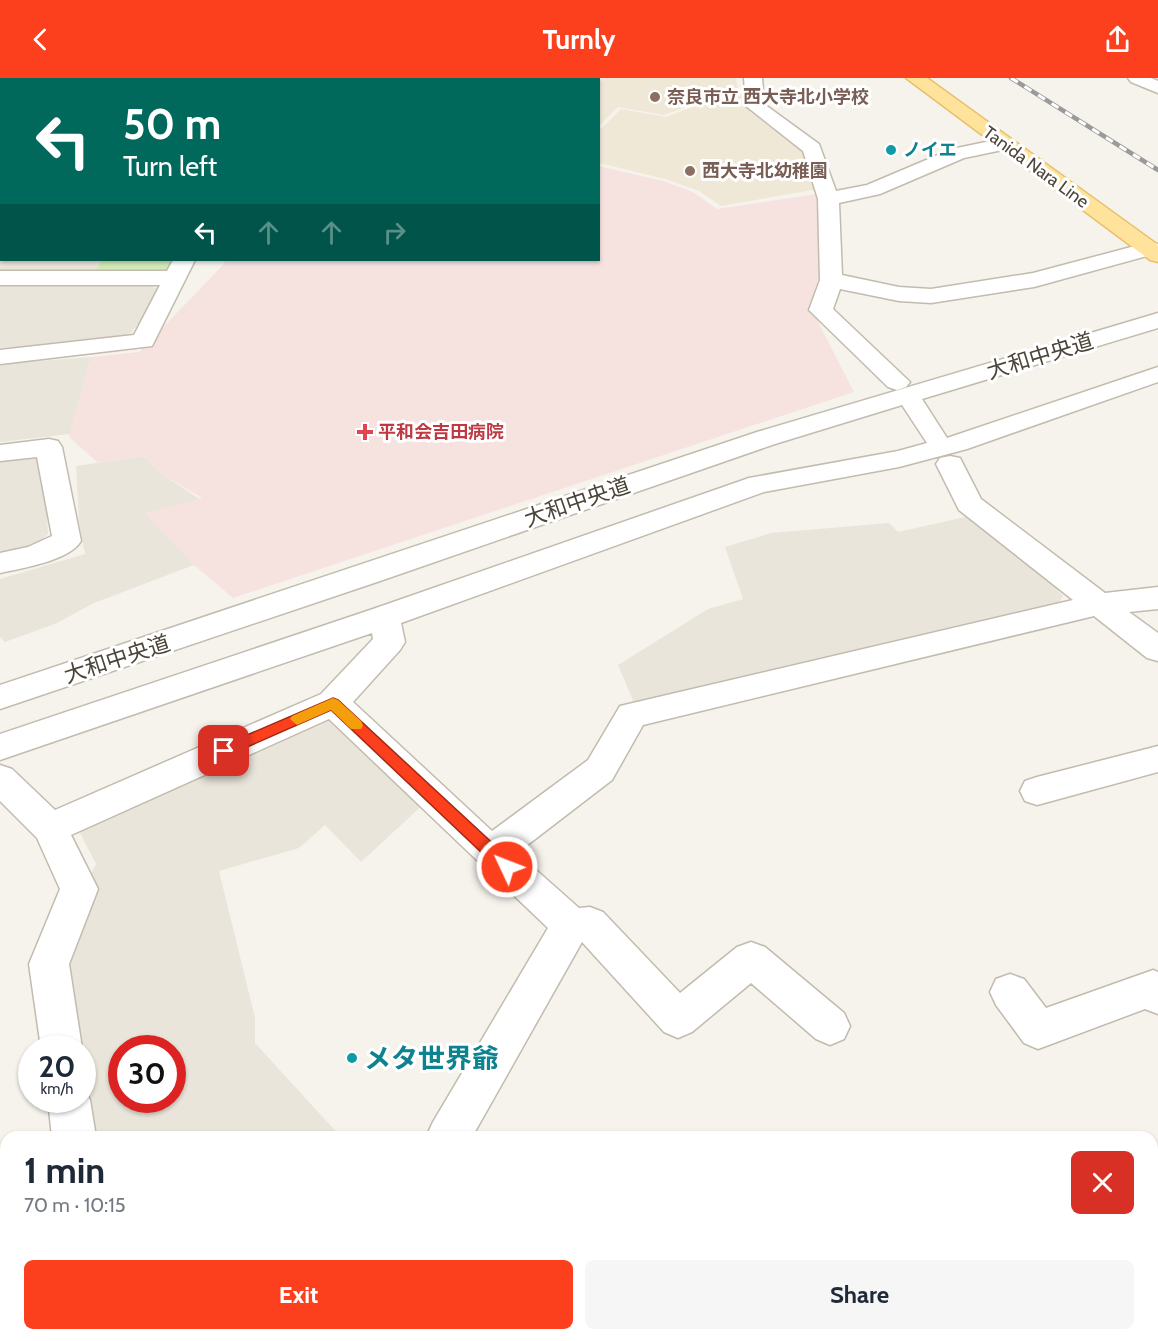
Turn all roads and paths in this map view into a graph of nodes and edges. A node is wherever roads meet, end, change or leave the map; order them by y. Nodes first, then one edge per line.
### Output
1 (753, 78) edge
2 (915, 78) edge
3 (1137, 78) edge
4 (1158, 88) edge
5 (1005, 144) junction
6 (828, 198) junction
7 (1154, 252) edge
8 (180, 269) edge
9 (0, 278) edge
10 (831, 280) junction
11 (1158, 320) edge
12 (0, 357) edge
13 (1158, 375) edge
14 (897, 382) dead end
15 (915, 405) dead end
16 (934, 437) dead end
17 (0, 453) edge
18 (950, 464) dead end
19 (0, 563) edge
20 (1158, 598) edge
21 (1097, 606) junction
22 (384, 617) junction
23 (1158, 650) edge
24 (0, 697) edge
25 (333, 703) junction
26 (0, 747) edge
27 (1158, 759) edge
28 (0, 779) edge
29 (1037, 791) dead end
30 (50, 828) junction
31 (491, 852) junction
32 (571, 926) junction
33 (1010, 992) dead end
34 (1158, 996) edge
35 (830, 1026) dead end
36 (60, 1035) edge
37 (71, 1113) edge
38 (73, 1131) edge
39 (451, 1131) edge

1 - 6 street
2 - 5 main road, Tanida Nara Line
3 - 4 street
5 - 6 street
5 - 7 main road, Tanida Nara Line
6 - 10 street
7 - 10 street
8 - 9 street
8 - 12 street
10 - 14 street
11 - 24 street, 大和中央道
13 - 22 street, 大和中央道
15 - 16 street
17 - 19 street
18 - 21 street
20 - 21 street
21 - 23 street
21 - 31 street
22 - 25 street
22 - 26 street, 大和中央道
25 - 30 street
25 - 31 street
27 - 29 street
28 - 30 street
30 - 36 street
31 - 32 street
32 - 35 street
32 - 39 street
33 - 34 street
37 - 38 street

